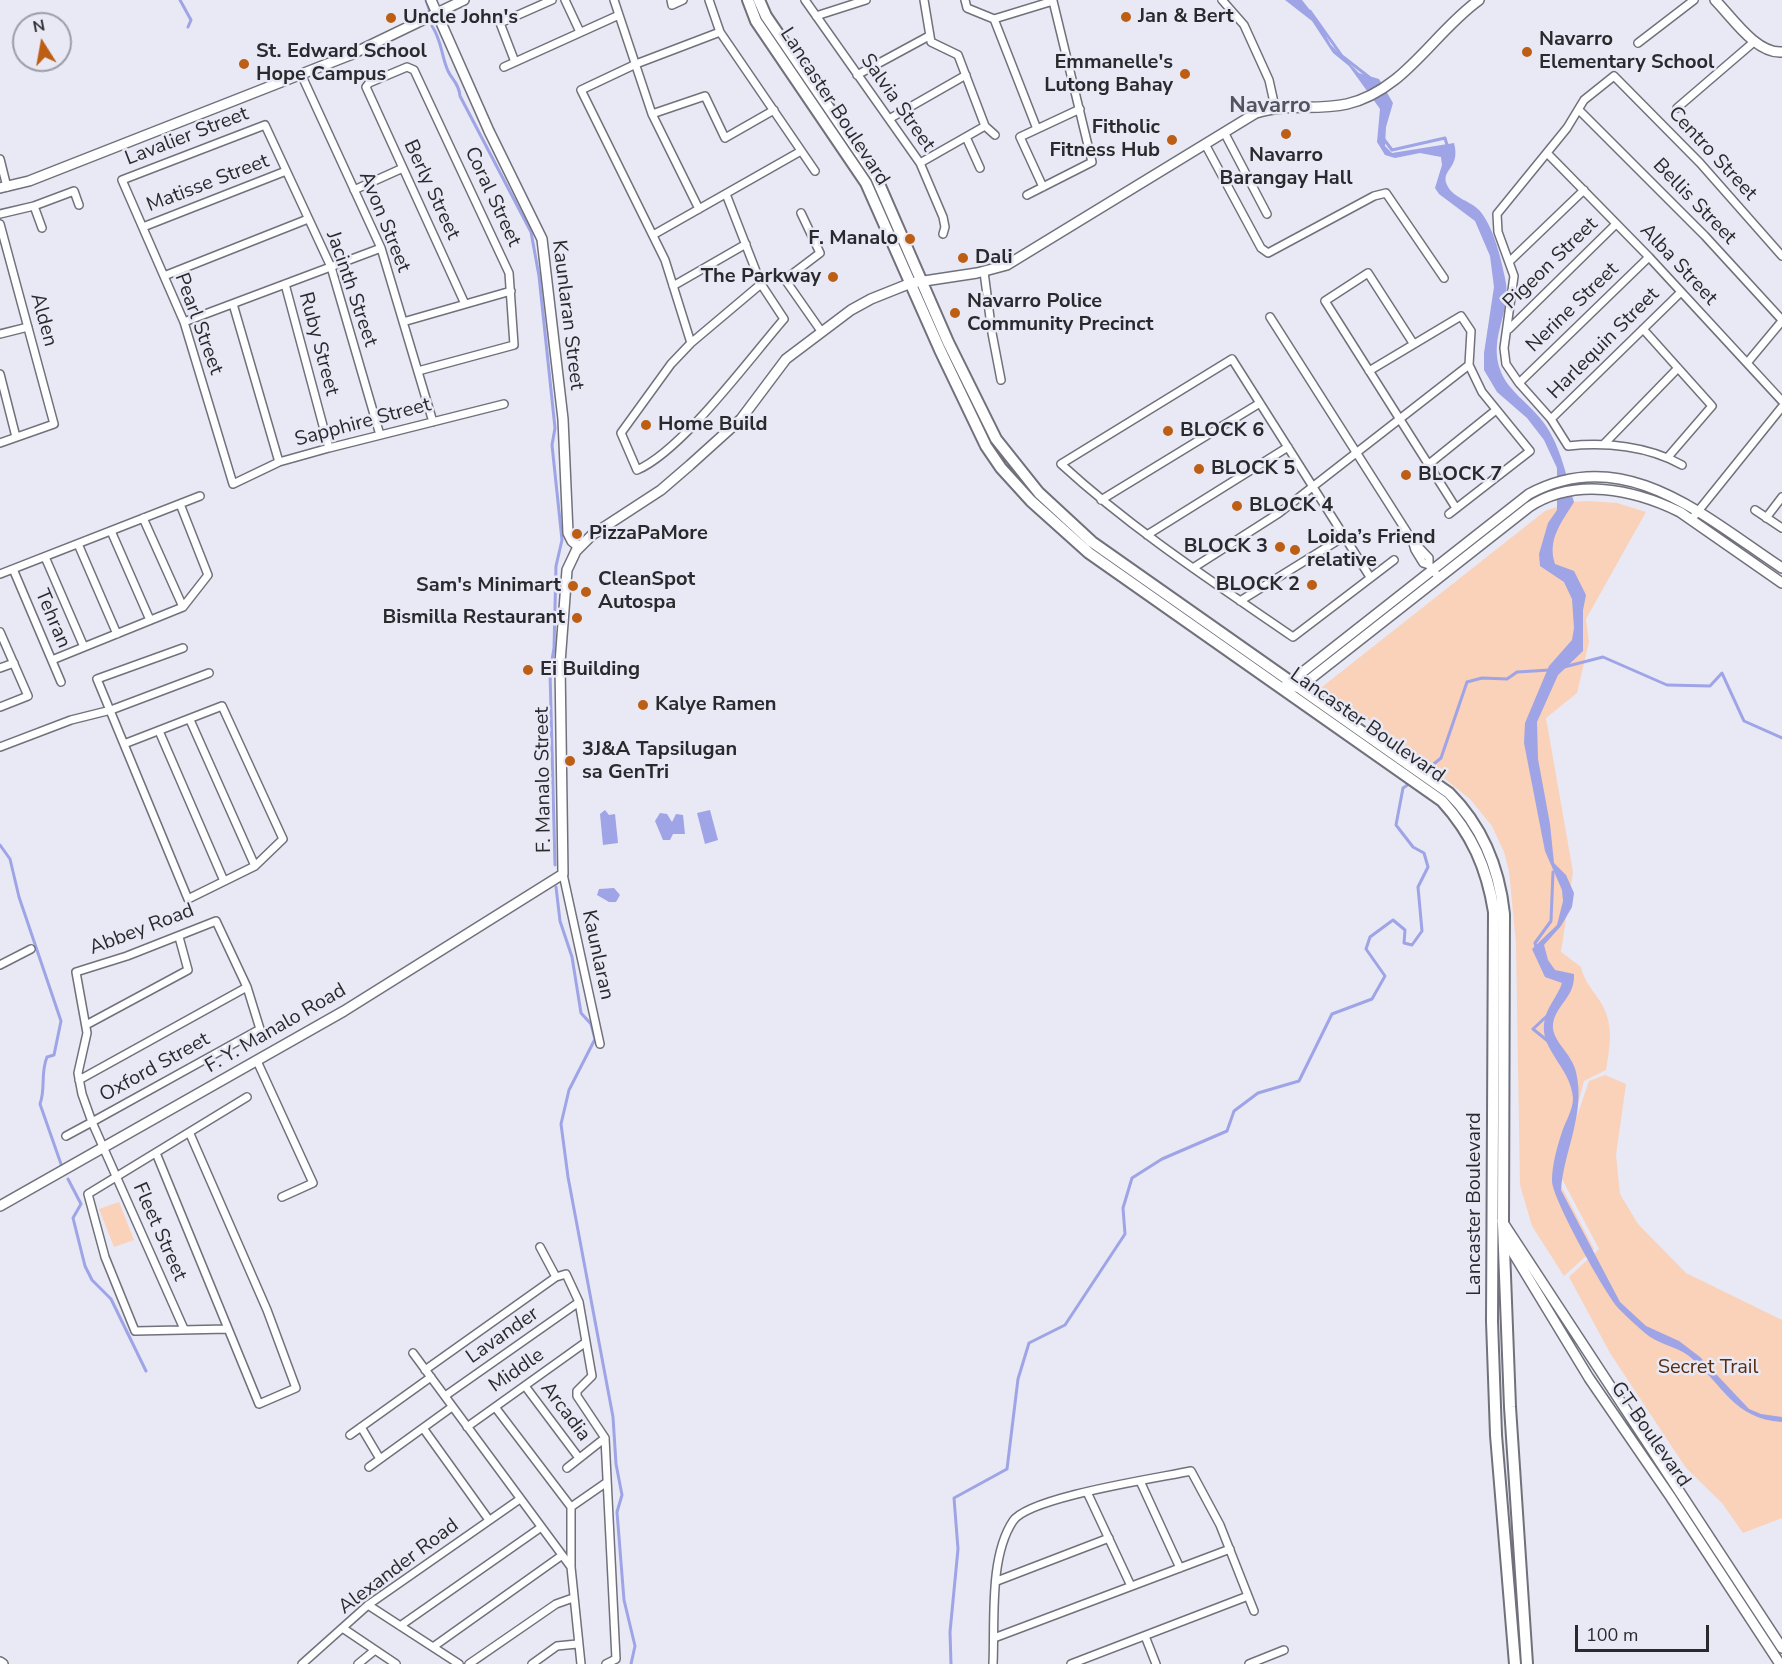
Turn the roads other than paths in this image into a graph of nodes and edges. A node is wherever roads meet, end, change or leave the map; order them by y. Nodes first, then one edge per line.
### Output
1 (431, 0) edge
2 (464, 0) edge
3 (552, 0) edge
4 (565, 0) edge
5 (614, 0) edge
6 (670, 0) edge
7 (683, 0) edge
8 (709, 0) edge
9 (748, 0) edge
10 (759, 0) edge
11 (805, 0) edge
12 (866, 0) edge
13 (924, 0) edge
14 (965, 0) edge
15 (1222, 0) edge
16 (1479, 0) edge
17 (1694, 0) edge
18 (1715, 0) edge
19 (1053, 1) edge
20 (436, 12) junction
21 (619, 15) junction
22 (816, 16) junction
23 (994, 19) junction
24 (580, 32) junction
25 (720, 32) junction
26 (929, 36) junction
27 (1755, 41) junction
28 (1638, 43) dead end
29 (1782, 52) edge
30 (515, 62) junction
31 (636, 64) junction
32 (504, 67) dead end
33 (301, 74) junction
34 (857, 75) junction
35 (966, 75) junction
36 (367, 90) joint
37 (1275, 107) junction
38 (1677, 108) dead end
39 (1080, 109) junction
40 (774, 110) junction
41 (1579, 110) junction
42 (652, 114) junction
43 (889, 119) junction
44 (265, 125) joint
45 (985, 126) junction
46 (1037, 129) junction
47 (1224, 132) junction
48 (995, 135) dead end
49 (966, 137) junction
50 (1205, 144) junction
51 (801, 151) junction
52 (1548, 153) junction
53 (0, 159) edge
54 (920, 163) junction
55 (403, 168) junction
56 (980, 168) dead end
57 (286, 171) junction
58 (815, 171) dead end
59 (122, 180) joint
60 (1043, 187) junction
61 (3, 188) edge
62 (354, 190) junction
63 (1584, 190) junction
64 (726, 194) junction
65 (1027, 195) dead end
66 (34, 206) junction
67 (79, 206) dead end
68 (699, 209) junction
69 (801, 213) dead end
70 (0, 214) edge
71 (1267, 214) dead end
72 (308, 219) junction
73 (0, 224) edge
74 (1616, 224) junction
75 (143, 227) junction
76 (42, 228) dead end
77 (943, 234) dead end
78 (653, 235) junction
79 (746, 244) junction
80 (381, 248) junction
81 (1782, 256) edge
82 (1649, 257) junction
83 (1510, 261) junction
84 (330, 267) junction
85 (984, 272) junction
86 (164, 276) junction
87 (1444, 278) dead end
88 (922, 280) junction
89 (285, 284) junction
90 (910, 284) junction
91 (761, 285) junction
92 (673, 286) junction
93 (511, 291) junction
94 (1681, 292) junction
95 (233, 304) junction
96 (465, 304) junction
97 (1270, 317) dead end
98 (1782, 320) edge
99 (403, 321) junction
100 (184, 322) junction
101 (28, 327) junction
102 (1509, 329) junction
103 (1643, 329) junction
104 (821, 331) junction
105 (0, 334) edge
106 (691, 343) junction
107 (1413, 343) junction
108 (1747, 363) junction
109 (1469, 365) junction
110 (1678, 368) junction
111 (418, 371) junction
112 (1369, 371) junction
113 (0, 374) edge
114 (1001, 380) dead end
115 (1519, 383) junction
116 (1782, 401) edge
117 (1260, 403) junction
118 (504, 404) dead end
119 (1782, 407) edge
120 (1496, 410) junction
121 (1400, 418) junction
122 (1551, 419) junction
123 (433, 422) junction
124 (380, 435) junction
125 (16, 437) junction
126 (0, 442) edge
127 (1604, 444) junction
128 (1288, 447) junction
129 (329, 448) junction
130 (1357, 453) junction
131 (1668, 457) junction
132 (279, 462) junction
133 (1429, 464) junction
134 (1682, 465) dead end
135 (233, 484) joint
136 (1313, 487) junction
137 (200, 496) dead end
138 (1782, 497) edge
139 (1101, 500) junction
140 (180, 504) junction
141 (1456, 508) junction
142 (1698, 510) junction
143 (1755, 510) dead end
144 (1449, 514) dead end
145 (143, 518) junction
146 (1766, 518) junction
147 (1691, 520) junction
148 (1782, 528) edge
149 (111, 531) junction
150 (1147, 535) junction
151 (1345, 536) junction
152 (78, 544) junction
153 (579, 547) junction
154 (45, 557) junction
155 (1394, 560) dead end
156 (1193, 568) junction
157 (1782, 568) edge
158 (13, 570) junction
159 (1434, 571) junction
160 (0, 574) edge
161 (1370, 577) junction
162 (1782, 583) edge
163 (1240, 601) junction
164 (183, 607) junction
165 (150, 620) junction
166 (0, 632) edge
167 (117, 634) junction
168 (84, 647) junction
169 (183, 648) dead end
170 (52, 660) junction
171 (14, 663) junction
172 (0, 668) edge
173 (209, 673) dead end
174 (61, 682) dead end
175 (1291, 685) junction
176 (0, 706) edge
177 (111, 710) junction
178 (190, 720) junction
179 (159, 731) junction
180 (124, 744) junction
181 (0, 747) edge
182 (1415, 774) junction
183 (255, 866) junction
184 (563, 873) junction
185 (224, 881) junction
186 (179, 937) junction
187 (31, 949) dead end
188 (0, 965) edge
189 (247, 987) junction
190 (86, 1025) junction
191 (600, 1044) dead end
192 (257, 1061) junction
193 (80, 1080) junction
194 (247, 1097) dead end
195 (92, 1122) junction
196 (190, 1134) junction
197 (66, 1136) dead end
198 (104, 1149) junction
199 (156, 1153) junction
200 (117, 1177) junction
201 (282, 1197) dead end
202 (0, 1206) edge
203 (1498, 1224) junction
204 (1505, 1238) junction
205 (540, 1246) dead end
206 (556, 1277) junction
207 (579, 1302) junction
208 (184, 1329) junction
209 (228, 1329) junction
210 (586, 1342) junction
211 (413, 1353) dead end
212 (425, 1370) junction
213 (431, 1377) junction
214 (525, 1386) junction
215 (445, 1396) junction
216 (452, 1407) junction
217 (495, 1407) junction
218 (361, 1427) junction
219 (467, 1427) junction
220 (423, 1428) junction
221 (350, 1435) dead end
222 (605, 1438) junction
223 (579, 1458) junction
224 (380, 1459) junction
225 (369, 1467) dead end
226 (567, 1468) dead end
227 (1140, 1481) junction
228 (607, 1482) junction
229 (1087, 1492) junction
230 (520, 1499) junction
231 (571, 1507) junction
232 (489, 1520) junction
233 (540, 1528) junction
234 (1109, 1539) junction
235 (1230, 1549) junction
236 (561, 1556) junction
237 (571, 1567) junction
238 (1180, 1568) junction
239 (997, 1581) junction
240 (1131, 1586) junction
241 (1248, 1596) junction
242 (573, 1598) junction
243 (368, 1605) junction
244 (1254, 1611) dead end
245 (400, 1626) junction
246 (344, 1629) junction
247 (1145, 1636) junction
248 (994, 1638) junction
249 (578, 1644) junction
250 (433, 1647) junction
251 (1782, 1648) edge
252 (375, 1650) junction
253 (1284, 1650) dead end
254 (302, 1664) edge
255 (358, 1664) edge
256 (396, 1664) edge
257 (459, 1664) edge
258 (469, 1664) edge
259 (532, 1664) edge
260 (581, 1664) edge
261 (606, 1664) edge
262 (993, 1664) edge
263 (1071, 1664) edge
264 (1156, 1664) edge
265 (1249, 1664) edge
266 (1515, 1664) edge
267 (1527, 1664) edge
268 (1780, 1664) edge

1 - 20 street, Kaunlaran Street
2 - 20 street
3 - 30 street
4 - 24 street
5 - 21 street
6 - 7 street
8 - 25 street
9 - 90 main road, Lancaster Boulevard
10 - 88 main road, Lancaster Boulevard
11 - 22 street, Salvia Street
12 - 22 street
13 - 26 street
14 - 23 street
15 - 37 street
16 - 37 street, F. Manalo Street
17 - 28 street
18 - 27 street
19 - 23 street
19 - 39 street
20 - 33 street
20 - 153 street, Kaunlaran Street
21 - 24 street
21 - 31 street
22 - 34 street, Salvia Street
23 - 46 street
24 - 30 street
25 - 31 street
25 - 40 street
26 - 34 street
26 - 35 street
27 - 29 street
27 - 38 street
30 - 32 street
31 - 42 street
31 - 78 street
33 - 61 street
33 - 62 street, Avon Street
34 - 43 street, Salvia Street
35 - 43 street
35 - 45 street
36 - 55 street, Berly Street
36 - 93 street, Coral Street
37 - 47 street, F. Manalo Street
39 - 46 street
39 - 60 street
40 - 42 street
40 - 51 street
41 - 52 street
41 - 81 street, Centro Street
41 - 98 street, Bellis Street
42 - 68 street
43 - 54 street, Salvia Street
44 - 57 street, Jacinth Street
44 - 59 street, Lavalier Street
45 - 48 street
45 - 49 street
46 - 60 street
47 - 50 street, F. Manalo Street
47 - 71 street
49 - 54 street
49 - 56 street
50 - 85 street, F. Manalo Street
50 - 87 street
51 - 58 street
51 - 64 street
52 - 63 street, Alba Street
52 - 83 street
53 - 61 street
54 - 77 street, Salvia Street
55 - 62 street
55 - 96 street, Berly Street
57 - 72 street, Jacinth Street
57 - 75 street, Matisse Street
59 - 75 street, Pearl Street
60 - 65 street
62 - 80 street, Avon Street
63 - 74 street, Alba Street
63 - 83 street
64 - 68 street
64 - 79 street
66 - 67 street
66 - 70 street
66 - 76 street
68 - 78 street
69 - 104 street
72 - 84 street, Jacinth Street
72 - 86 street
73 - 101 street, Alden
74 - 82 street, Alba Street
74 - 102 street, Pigeon Street
75 - 86 street, Pearl Street
78 - 92 street
79 - 91 street
79 - 92 street
80 - 84 street
80 - 99 street, Avon Street
82 - 94 street, Alba Street
82 - 115 street, Nerine Street
83 - 102 street
84 - 89 street
84 - 124 street, Jacinth Street
85 - 88 street, F. Manalo Street
85 - 114 street
86 - 100 street, Pearl Street
88 - 90 street, F. Manalo Street
88 - 175 main road, Lancaster Boulevard
89 - 95 street
89 - 129 street, Ruby Street
90 - 104 street, F. Manalo Street
90 - 175 main road, Lancaster Boulevard
91 - 106 street
91 - 106 street
92 - 106 street
93 - 96 street
93 - 111 street, Coral Street
94 - 103 street, Harlequin Street
94 - 108 street, Alba Street
95 - 100 street
95 - 132 street
96 - 99 street
97 - 130 street
98 - 108 street
99 - 111 street, Avon Street
100 - 135 street, Pearl Street
101 - 105 street
101 - 125 street, Alden
102 - 115 street
103 - 110 street
103 - 122 street, Harlequin Street
104 - 153 street, F. Manalo Street
107 - 109 street
107 - 112 street
107 - 112 street
108 - 116 street, Alba Street
109 - 120 street
109 - 121 street
110 - 127 street
110 - 131 street
111 - 123 street, Avon Street
112 - 121 street
113 - 125 street
115 - 122 street
117 - 128 street
117 - 139 street
117 - 139 street
118 - 123 street, Sapphire Street
119 - 142 street
120 - 133 street
120 - 141 street
121 - 130 street
121 - 133 street
122 - 127 street
123 - 124 street, Sapphire Street
124 - 129 street, Sapphire Street
125 - 126 street
127 - 131 street
128 - 136 street
128 - 150 street
129 - 132 street, Sapphire Street
130 - 136 street
130 - 159 street
131 - 134 street
132 - 135 street, Sapphire Street
133 - 141 street
136 - 151 street
136 - 156 street
137 - 140 street
138 - 146 street
139 - 150 street
140 - 145 street
140 - 164 street
141 - 144 street
142 - 147 street
142 - 157 street
142 - 159 street
143 - 146 street
145 - 149 street
145 - 164 street
146 - 148 street
147 - 159 street
147 - 162 street
149 - 152 street
149 - 165 street
150 - 156 street
151 - 161 street
151 - 163 street
152 - 154 street
152 - 167 street
153 - 184 street, F. Manalo Street
154 - 158 street
154 - 168 street
155 - 161 street
156 - 163 street
158 - 160 street
158 - 170 street, Tehran
159 - 175 street
161 - 163 street
164 - 165 street
165 - 167 street
166 - 171 street
167 - 168 street
168 - 170 street
169 - 177 street
170 - 174 street, Tehran
171 - 172 street
171 - 176 street
173 - 177 street
175 - 182 main road, Lancaster Boulevard
175 - 182 main road, Lancaster Boulevard
177 - 180 street
177 - 181 street
178 - 179 street
178 - 183 street
178 - 183 street
179 - 180 street
179 - 185 street
180 - 185 street
182 - 203 main road, Lancaster Boulevard
182 - 203 main road, Lancaster Boulevard
183 - 185 street
184 - 191 street, Kaunlaran
184 - 192 street, F. Y. Manalo Road
186 - 189 street, Abbey Road
186 - 190 street
186 - 190 street, Abbey Road
187 - 188 street
189 - 193 street
189 - 195 street, Oxford Street
190 - 193 street
192 - 198 street, F. Y. Manalo Road
192 - 201 street
193 - 195 street, Fleet Street
194 - 196 street
195 - 197 street, Oxford Street
195 - 198 street, Fleet Street
196 - 199 street
196 - 209 street
198 - 200 street, Fleet Street
198 - 202 street, F. Y. Manalo Road
199 - 200 street
199 - 209 street
200 - 208 street, Fleet Street
200 - 208 street
203 - 204 main road, Lancaster Boulevard
203 - 251 street, GT Boulevard
203 - 266 main road, Lancaster Boulevard
204 - 267 main road, Lancaster Boulevard
204 - 268 street, GT Boulevard
205 - 206 street
206 - 207 street
206 - 212 street
207 - 210 street
207 - 215 street, Lavander
208 - 209 street
210 - 214 street, Middle
210 - 222 street
211 - 212 street
212 - 213 street
213 - 215 street
213 - 218 street
214 - 217 street, Middle
214 - 223 street, Arcadia
215 - 216 street
216 - 219 street
216 - 220 street
217 - 219 street, Middle
217 - 231 street
218 - 221 street
218 - 224 street
219 - 230 street
220 - 224 street
220 - 232 street
222 - 223 street
222 - 228 street
223 - 226 street
224 - 225 street
227 - 229 street
227 - 235 street
227 - 238 street
228 - 231 street
228 - 261 street
229 - 234 street
229 - 239 street
230 - 232 street, Alexander Road
230 - 233 street
231 - 237 street
232 - 243 street, Alexander Road
233 - 236 street
233 - 245 street
234 - 239 street
234 - 240 street
235 - 238 street
235 - 241 street
236 - 237 street
236 - 250 street
237 - 242 street
238 - 240 street
239 - 248 street
240 - 248 street
241 - 244 street
241 - 247 street
242 - 249 street
242 - 258 street
243 - 245 street
243 - 246 street, Alexander Road
245 - 250 street
246 - 252 street
246 - 254 street, Alexander Road
247 - 263 street
247 - 264 street
248 - 262 street
249 - 259 street
249 - 260 street
250 - 257 street
252 - 255 street
252 - 256 street
253 - 265 street

